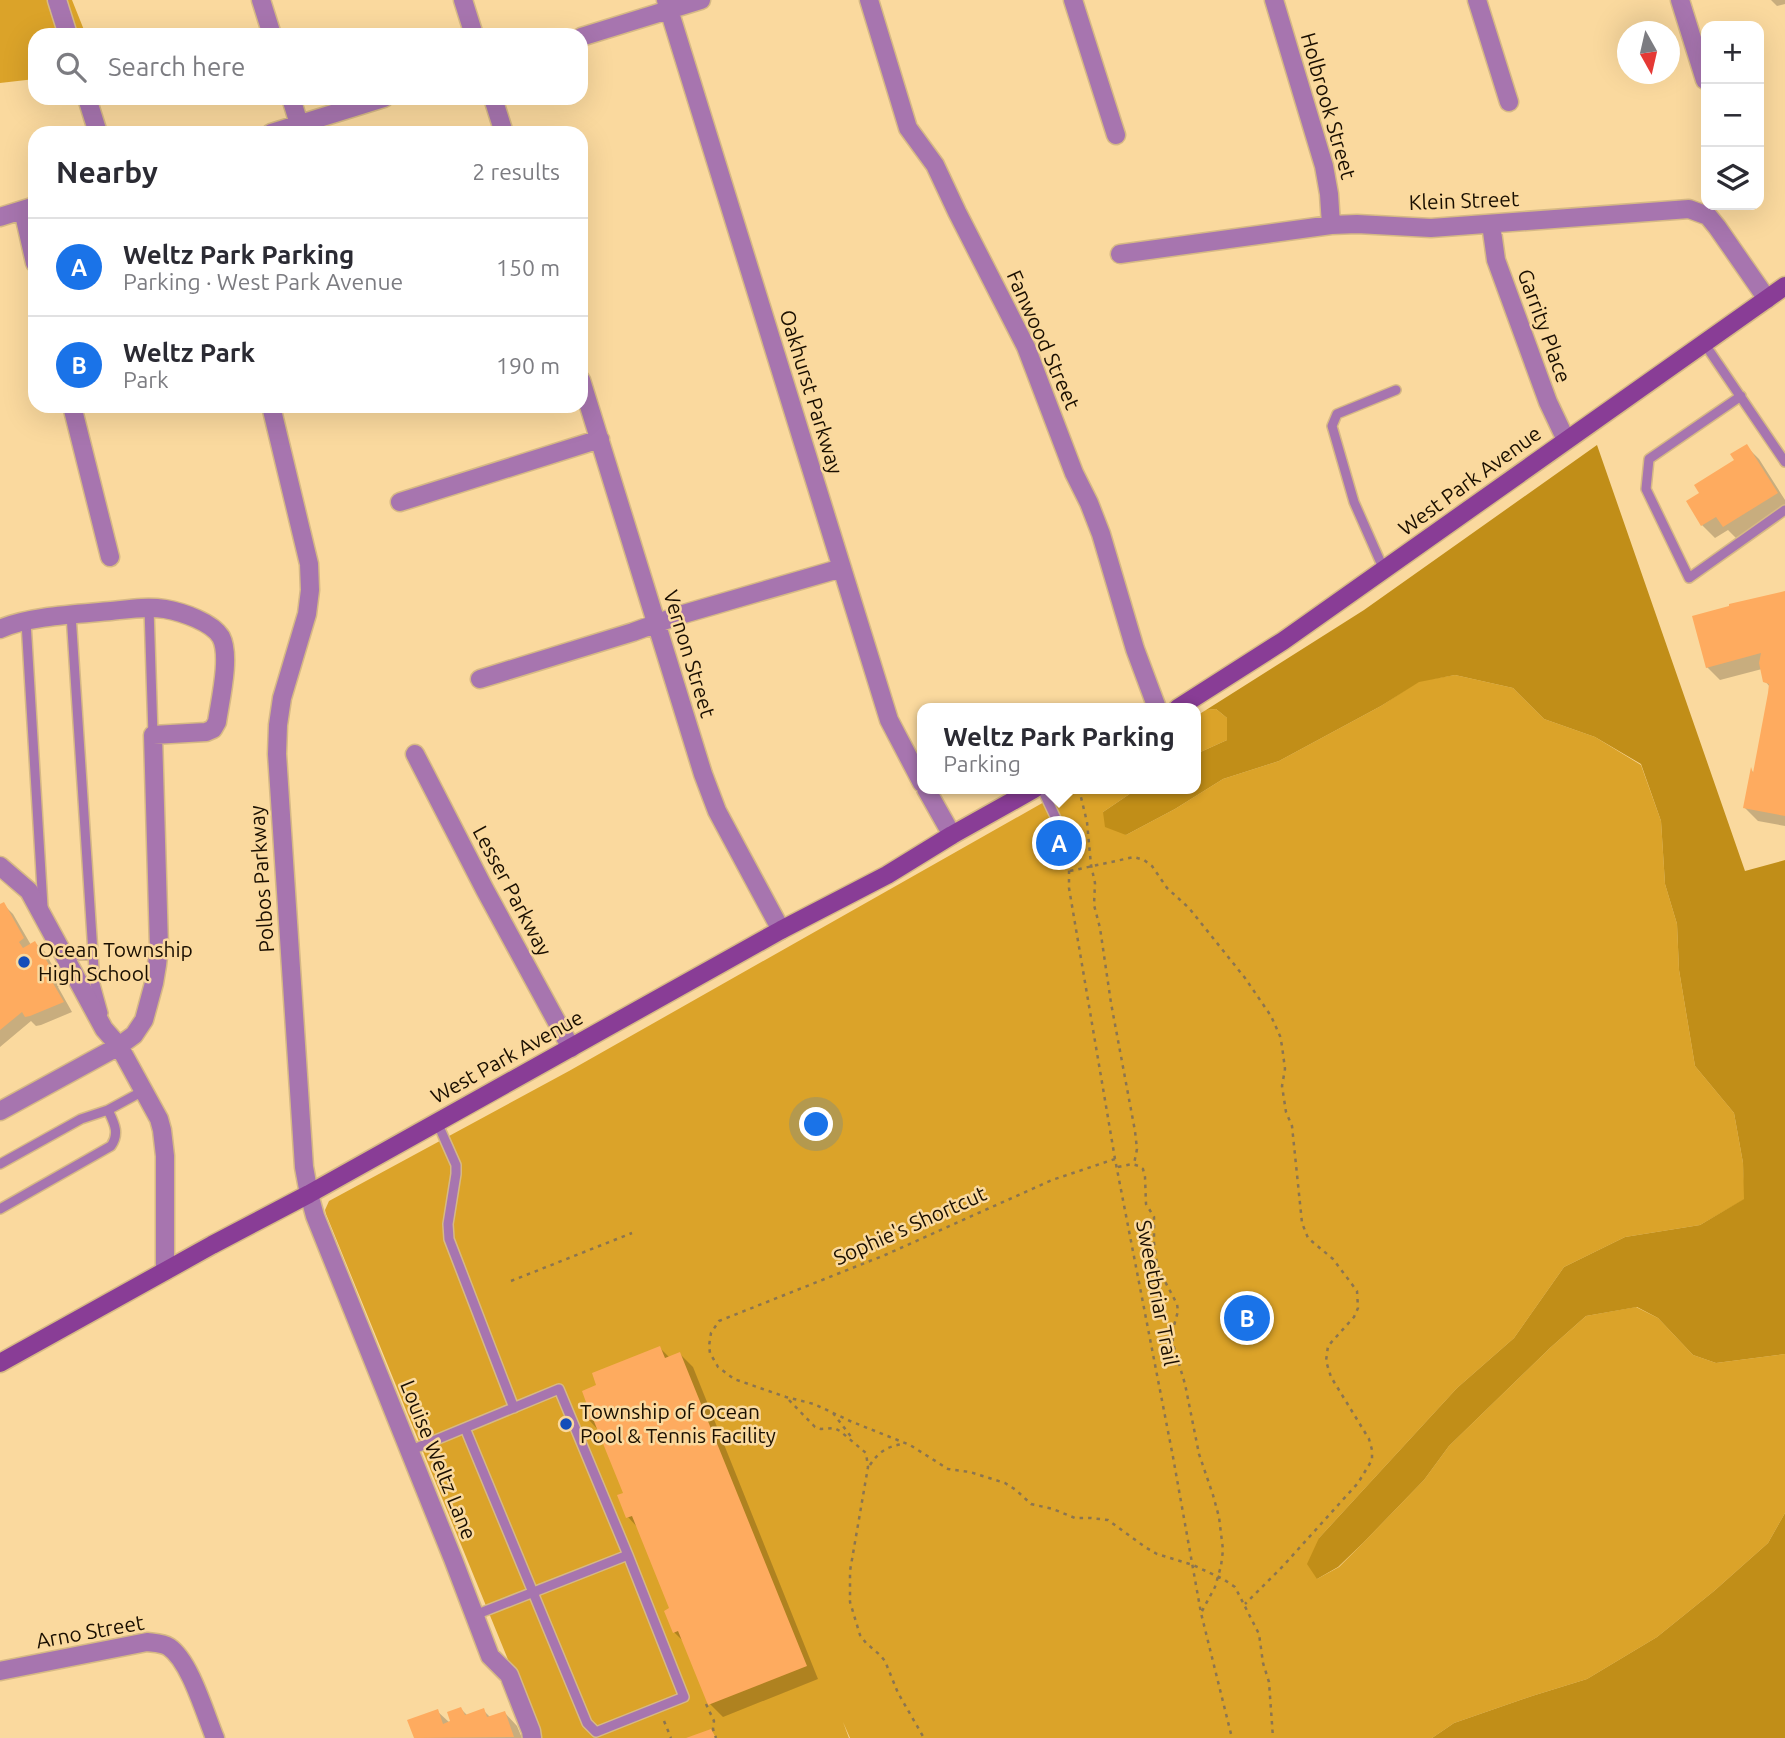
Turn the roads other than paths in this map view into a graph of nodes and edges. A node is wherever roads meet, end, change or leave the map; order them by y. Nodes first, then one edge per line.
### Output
1 (57, 0) edge
2 (261, 0) edge
3 (463, 0) edge
4 (701, 0) edge
5 (869, 0) edge
6 (1073, 0) edge
7 (1274, 0) edge
8 (1477, 0) edge
9 (1680, 0) edge
10 (667, 5) edge
11 (66, 28) edge
12 (270, 28) edge
13 (472, 28) edge
14 (588, 34) edge
15 (1701, 67) edge
16 (1509, 102) dead end
17 (89, 105) edge
18 (293, 105) edge
19 (361, 105) edge
20 (495, 105) edge
21 (299, 124) junction
22 (96, 126) edge
23 (293, 126) edge
24 (502, 126) edge
25 (1116, 135) dead end
26 (28, 208) edge
27 (0, 217) edge
28 (1491, 224) junction
29 (1331, 225) junction
30 (1119, 254) dead end
31 (1785, 286) edge
32 (1767, 299) junction
33 (1704, 343) junction
34 (1396, 390) dead end
35 (1741, 396) junction
36 (588, 402) edge
37 (74, 413) edge
38 (273, 413) edge
39 (600, 439) junction
40 (1566, 440) junction
41 (1785, 462) edge
42 (400, 502) dead end
43 (1785, 510) edge
44 (110, 557) dead end
45 (842, 568) junction
46 (1384, 570) junction
47 (149, 608) junction
48 (72, 614) junction
49 (26, 621) junction
50 (656, 624) junction
51 (0, 629) edge
52 (480, 679) dead end
53 (1155, 703) edge
54 (1186, 703) edge
55 (153, 734) junction
56 (415, 754) dead end
57 (917, 773) edge
58 (929, 794) edge
59 (1025, 794) edge
60 (1044, 794) edge
61 (952, 835) junction
62 (1067, 852) road end
63 (0, 866) edge
64 (44, 920) junction
65 (782, 930) junction
66 (59, 946) junction
67 (93, 955) junction
68 (119, 1046) junction
69 (571, 1048) junction
70 (143, 1091) junction
71 (108, 1110) junction
72 (0, 1111) edge
73 (437, 1122) junction
74 (0, 1164) edge
75 (309, 1194) junction
76 (0, 1209) edge
77 (164, 1271) junction
78 (0, 1363) edge
79 (514, 1408) junction
80 (465, 1427) junction
81 (409, 1451) junction
82 (628, 1555) junction
83 (531, 1592) junction
84 (475, 1615) junction
85 (0, 1671) edge
86 (215, 1738) edge
87 (532, 1738) edge

1 - 11 street
2 - 12 street
3 - 13 street
4 - 10 street
5 - 53 street, Fanwood Street
6 - 25 street
7 - 29 street, Holbrook Street
8 - 16 street
9 - 15 street
10 - 14 street
10 - 45 street, Oakhurst Parkway
17 - 22 street
18 - 21 street
19 - 21 street
20 - 24 street
21 - 23 street
26 - 27 street
28 - 29 street, Klein Street
28 - 32 street, Klein Street
28 - 40 street, Garrity Place
29 - 30 street, Klein Street
31 - 32 street, West Park Avenue
32 - 33 street, West Park Avenue
33 - 35 lane
33 - 40 street, West Park Avenue
34 - 46 lane
35 - 41 lane
35 - 43 lane
36 - 39 street, Vernon Street
37 - 44 street
38 - 75 street, Polbos Parkway
39 - 42 street
39 - 50 street, Vernon Street
40 - 46 street, West Park Avenue
45 - 50 street
45 - 57 street, Oakhurst Parkway
46 - 54 street, West Park Avenue
47 - 48 street
47 - 55 lane
47 - 55 street
48 - 49 street
48 - 67 lane
49 - 51 street
49 - 64 lane
50 - 52 street
50 - 65 street, Vernon Street
55 - 68 street
56 - 69 street, Lesser Parkway
58 - 61 street
59 - 61 street, West Park Avenue
60 - 62 lane
61 - 65 street, West Park Avenue
63 - 64 street
64 - 66 street
65 - 69 street, West Park Avenue
66 - 67 lane
66 - 68 street
67 - 68 lane
68 - 70 street
68 - 72 street
69 - 73 street, West Park Avenue
70 - 71 lane
70 - 77 street
71 - 74 lane
71 - 76 lane
73 - 75 street, West Park Avenue
73 - 79 lane
75 - 77 street, West Park Avenue
75 - 81 street, Louise Weltz Lane
77 - 78 street, West Park Avenue
79 - 80 lane
79 - 82 lane
80 - 81 lane
80 - 83 lane
81 - 84 street, Louise Weltz Lane
82 - 83 lane
82 - 83 lane
83 - 84 lane
84 - 87 street, Louise Weltz Lane
85 - 86 street, Arno Street

